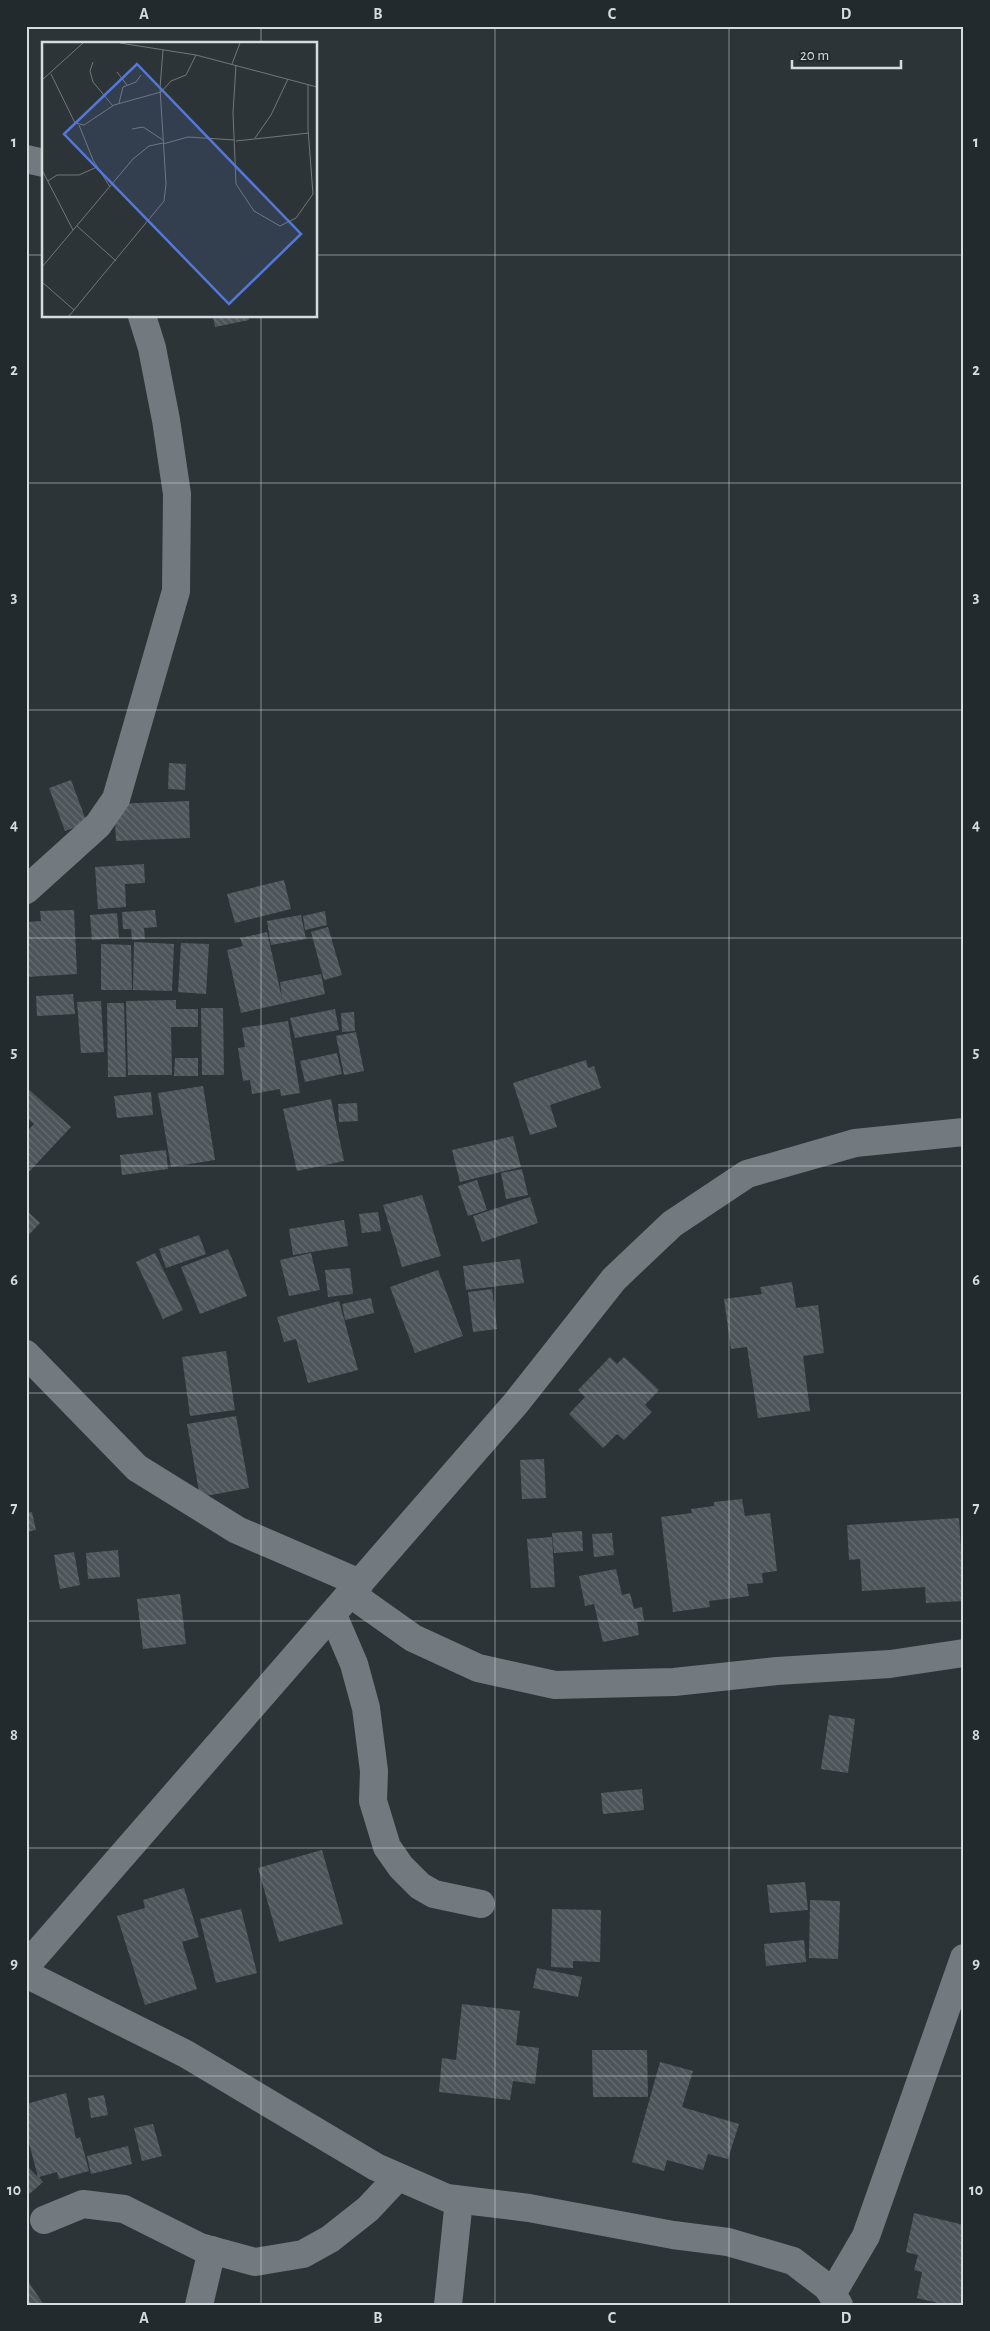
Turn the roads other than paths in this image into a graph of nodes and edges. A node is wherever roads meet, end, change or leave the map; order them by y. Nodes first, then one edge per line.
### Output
1 (26, 159) edge
2 (42, 163) edge
3 (143, 318) edge
4 (26, 890) edge
5 (964, 1132) edge
6 (26, 1354) edge
7 (356, 1588) junction
8 (333, 1614) junction
9 (964, 1653) edge
10 (482, 1904) dead end
11 (964, 1958) edge
12 (26, 1966) edge
13 (26, 1974) edge
14 (398, 2177) junction
15 (459, 2200) junction
16 (44, 2220) dead end
17 (212, 2250) junction
18 (835, 2299) edge
19 (199, 2305) edge
20 (448, 2305) edge

1 - 2 street
3 - 4 street
5 - 7 street
6 - 7 street
7 - 8 street
7 - 9 street
8 - 10 street
8 - 12 street
11 - 18 street
13 - 14 street
14 - 15 street
14 - 17 street
15 - 18 street
15 - 20 street
16 - 17 street
17 - 19 street

